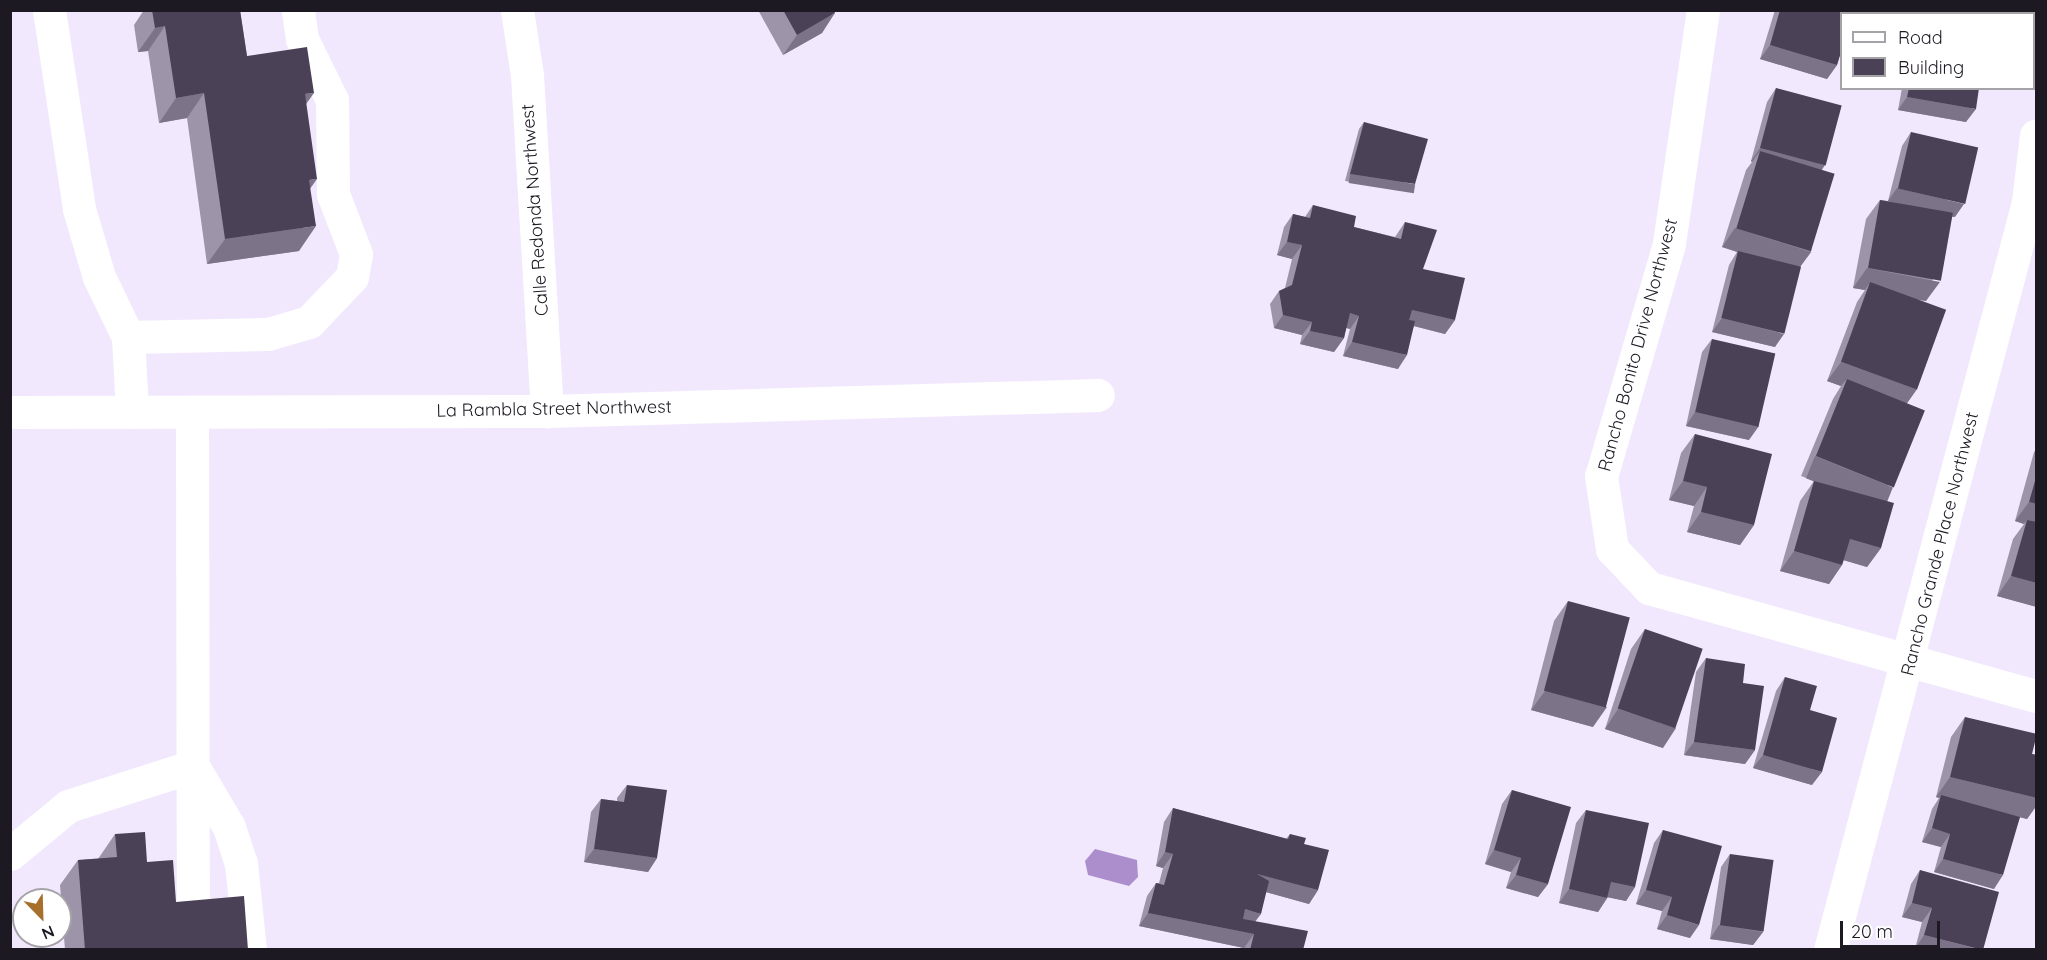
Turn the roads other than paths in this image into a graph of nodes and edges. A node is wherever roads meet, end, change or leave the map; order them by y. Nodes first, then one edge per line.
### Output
1 (49, 10) edge
2 (298, 10) edge
3 (517, 10) edge
4 (1703, 10) edge
5 (2037, 135) edge
6 (128, 337) junction
7 (1098, 395) dead end
8 (192, 411) junction
9 (547, 411) junction
10 (10, 412) edge
11 (132, 412) junction
12 (1910, 663) junction
13 (2037, 696) edge
14 (193, 766) junction
15 (10, 854) edge
16 (193, 910) edge
17 (250, 950) edge
18 (1830, 950) edge

1 - 6 street
2 - 6 street
3 - 9 street, Calle Redonda Northwest
4 - 12 street, Rancho Bonito Drive Northwest
5 - 12 street, Rancho Grande Place Northwest
6 - 11 street
7 - 9 street, La Rambla Street Northwest
8 - 9 street, La Rambla Street Northwest
8 - 11 street, La Rambla Street Northwest
8 - 14 street
10 - 11 street, La Rambla Street Northwest
12 - 13 street, Rancho Bonito Drive Northwest
12 - 18 street, Rancho Grande Place Northwest
14 - 15 street
14 - 16 street
14 - 17 street

